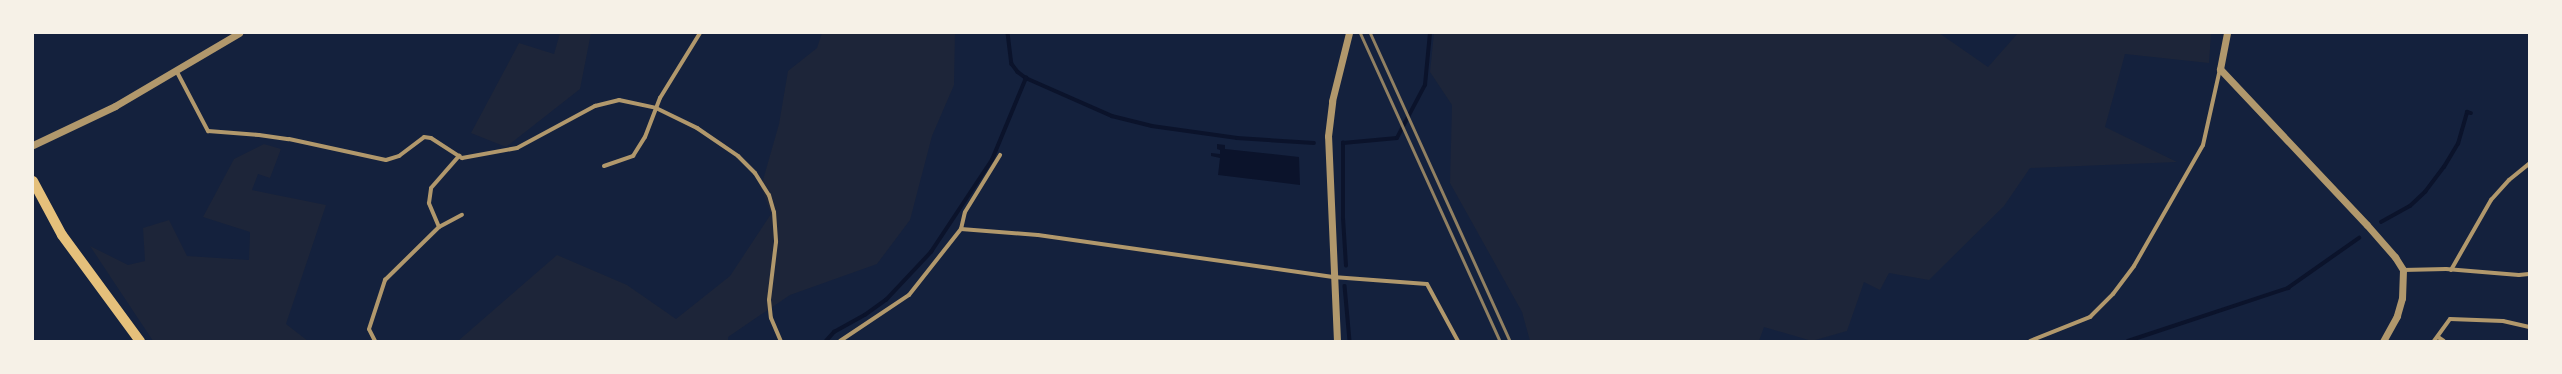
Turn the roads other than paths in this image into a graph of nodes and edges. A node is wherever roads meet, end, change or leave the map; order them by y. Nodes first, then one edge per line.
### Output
1 (239, 33) edge
2 (700, 33) edge
3 (1349, 33) edge
4 (2227, 33) edge
5 (2220, 69) junction
6 (177, 72) junction
7 (656, 108) junction
8 (33, 145) edge
9 (1000, 155) dead end
10 (459, 156) junction
11 (2529, 164) edge
12 (604, 166) dead end
13 (33, 181) edge
14 (462, 214) dead end
15 (439, 226) junction
16 (961, 228) junction
17 (2403, 270) junction
18 (2450, 270) junction
19 (2529, 274) edge
20 (1333, 277) junction
21 (2529, 327) edge
22 (2436, 339) edge
23 (140, 341) edge
24 (375, 341) edge
25 (781, 341) edge
26 (840, 341) edge
27 (1337, 341) edge
28 (1458, 341) edge
29 (2030, 341) edge
30 (2383, 341) edge
31 (2444, 341) edge

1 - 6 street
2 - 7 street
3 - 20 street
4 - 5 street
5 - 17 street
5 - 29 street
6 - 8 street
6 - 10 street
7 - 10 street
7 - 12 street
7 - 25 street
9 - 16 street
10 - 15 street
11 - 18 street
13 - 23 main road
14 - 15 street
15 - 24 street
16 - 20 street
16 - 26 street
17 - 18 street
17 - 30 street
18 - 19 street
20 - 27 street
20 - 28 street
21 - 22 street
22 - 31 street

